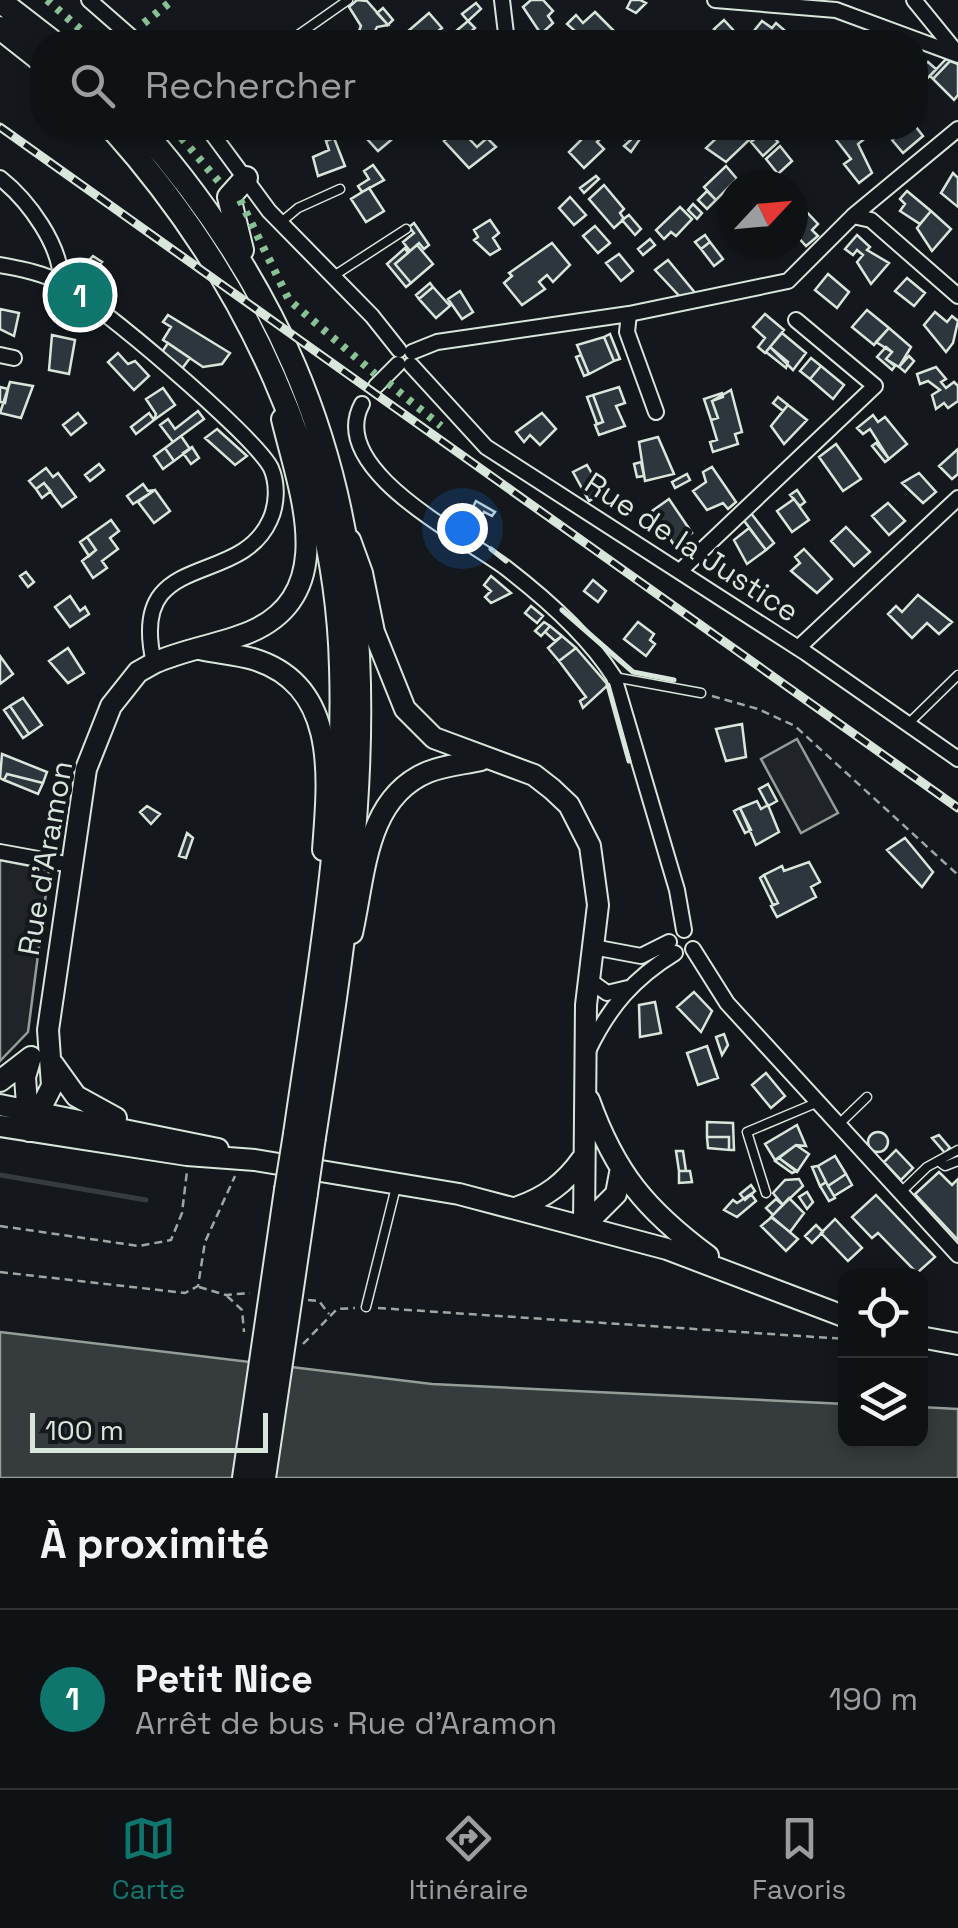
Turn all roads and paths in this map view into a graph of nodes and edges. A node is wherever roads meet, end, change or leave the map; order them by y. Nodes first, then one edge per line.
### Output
1 (89, 0) edge
2 (348, 0) edge
3 (502, 0) edge
4 (715, 0) edge
5 (914, 0) edge
6 (0, 1) edge
7 (0, 28) edge
8 (38, 30) edge
9 (123, 30) edge
10 (305, 30) edge
11 (506, 30) edge
12 (891, 30) edge
13 (928, 43) edge
14 (30, 52) edge
15 (958, 54) edge
16 (958, 128) edge
17 (122, 140) edge
18 (151, 140) edge
19 (217, 140) edge
20 (0, 178) edge
21 (246, 178) junction
22 (340, 189) dead end
23 (853, 216) junction
24 (280, 223) junction
25 (406, 229) dead end
26 (0, 265) edge
27 (332, 277) junction
28 (253, 282) junction
29 (61, 283) junction
30 (958, 296) edge
31 (629, 314) junction
32 (796, 320) dead end
33 (405, 358) junction
34 (268, 364) junction
35 (376, 386) dead end
36 (362, 404) dead end
37 (656, 412) dead end
38 (958, 498) edge
39 (344, 524) junction
40 (680, 571) junction
41 (798, 648) junction
42 (200, 649) junction
43 (154, 663) junction
44 (958, 675) edge
45 (614, 677) junction
46 (700, 692) joint
47 (908, 724) junction
48 (958, 758) edge
49 (483, 760) junction
50 (0, 852) edge
51 (71, 865) junction
52 (958, 874) edge
53 (684, 930) junction
54 (593, 947) junction
55 (672, 947) junction
56 (693, 949) junction
57 (589, 980) junction
58 (628, 988) junction
59 (322, 1023) junction
60 (48, 1030) junction
61 (586, 1056) junction
62 (31, 1057) junction
63 (53, 1063) junction
64 (0, 1080) edge
65 (588, 1097) junction
66 (867, 1097) dead end
67 (816, 1103) junction
68 (0, 1105) edge
69 (32, 1118) junction
70 (0, 1126) edge
71 (837, 1126) junction
72 (156, 1133) junction
73 (188, 1147) junction
74 (958, 1150) edge
75 (582, 1159) junction
76 (255, 1160) junction
77 (938, 1161) junction
78 (958, 1162) edge
79 (620, 1173) junction
80 (397, 1183) junction
81 (766, 1193) dead end
82 (900, 1193) junction
83 (518, 1208) junction
84 (0, 1226) edge
85 (584, 1226) junction
86 (958, 1255) edge
87 (0, 1272) edge
88 (730, 1272) junction
89 (198, 1286) junction
90 (261, 1290) dead end
91 (226, 1296) junction
92 (302, 1299) dead end
93 (366, 1307) junction
94 (838, 1315) edge
95 (331, 1316) junction
96 (838, 1338) edge
97 (928, 1338) edge
98 (273, 1342) junction
99 (958, 1344) edge
100 (244, 1478) edge
101 (264, 1478) edge

1 - 9 street
2 - 10 lane
3 - 11 street
4 - 12 street
5 - 15 street
6 - 8 main road
7 - 14 main road
13 - 15 street
16 - 23 street
17 - 34 main road
18 - 28 main road
19 - 21 street, Rue de la Justice
20 - 29 street
21 - 24 street, Rue de la Justice
21 - 28 main road
22 - 24 lane
23 - 30 street
23 - 31 street
24 - 27 street, Rue de la Justice
25 - 27 lane
26 - 29 street
27 - 33 street, Rue de la Justice
28 - 39 main road
29 - 43 street
31 - 33 street
31 - 37 street
32 - 40 street
33 - 35 street
33 - 40 street, Rue de la Justice
34 - 42 main road
34 - 59 main road
36 - 45 street
38 - 41 street
39 - 49 main road
39 - 59 main road
40 - 41 street, Rue de la Justice
41 - 47 street, Rue de la Justice
42 - 43 main road
42 - 59 main road
43 - 51 main road, Rue d'Aramon
44 - 47 lane
45 - 46 lane
45 - 53 street
46 - 52 path
47 - 48 street, Rue de la Justice
49 - 54 main road
49 - 59 main road
50 - 51 street
51 - 60 main road, Rue d'Aramon
53 - 55 street
53 - 56 street
54 - 55 street
54 - 57 main road
55 - 56 street
55 - 58 street
56 - 67 street
57 - 58 street
57 - 61 main road
58 - 61 street
59 - 98 main road, bridge
60 - 62 main road, Rue d'Aramon
60 - 63 main road, Rue d'Aramon
61 - 65 main road
62 - 64 main road, Rue d'Aramon
62 - 69 main road, Rue d'Aramon
63 - 69 main road, Rue d'Aramon
63 - 72 main road, Rue d'Aramon
65 - 75 main road
65 - 79 main road
66 - 71 lane
67 - 71 street
67 - 81 lane
68 - 69 main road
69 - 70 main road
69 - 72 main road
69 - 73 main road
71 - 82 street
72 - 73 main road
73 - 76 main road
73 - 84 path
74 - 77 lane
75 - 83 main road
75 - 85 main road
76 - 80 main road
76 - 89 path
77 - 78 lane
77 - 82 lane
79 - 85 main road
79 - 88 main road
80 - 83 main road
80 - 93 lane
82 - 86 street
83 - 85 main road
85 - 88 main road
87 - 89 path
88 - 94 main road
89 - 91 path
90 - 91 path
91 - 98 path
92 - 95 path
93 - 95 path
93 - 96 path
95 - 98 path
97 - 99 main road
98 - 100 main road
98 - 101 main road

